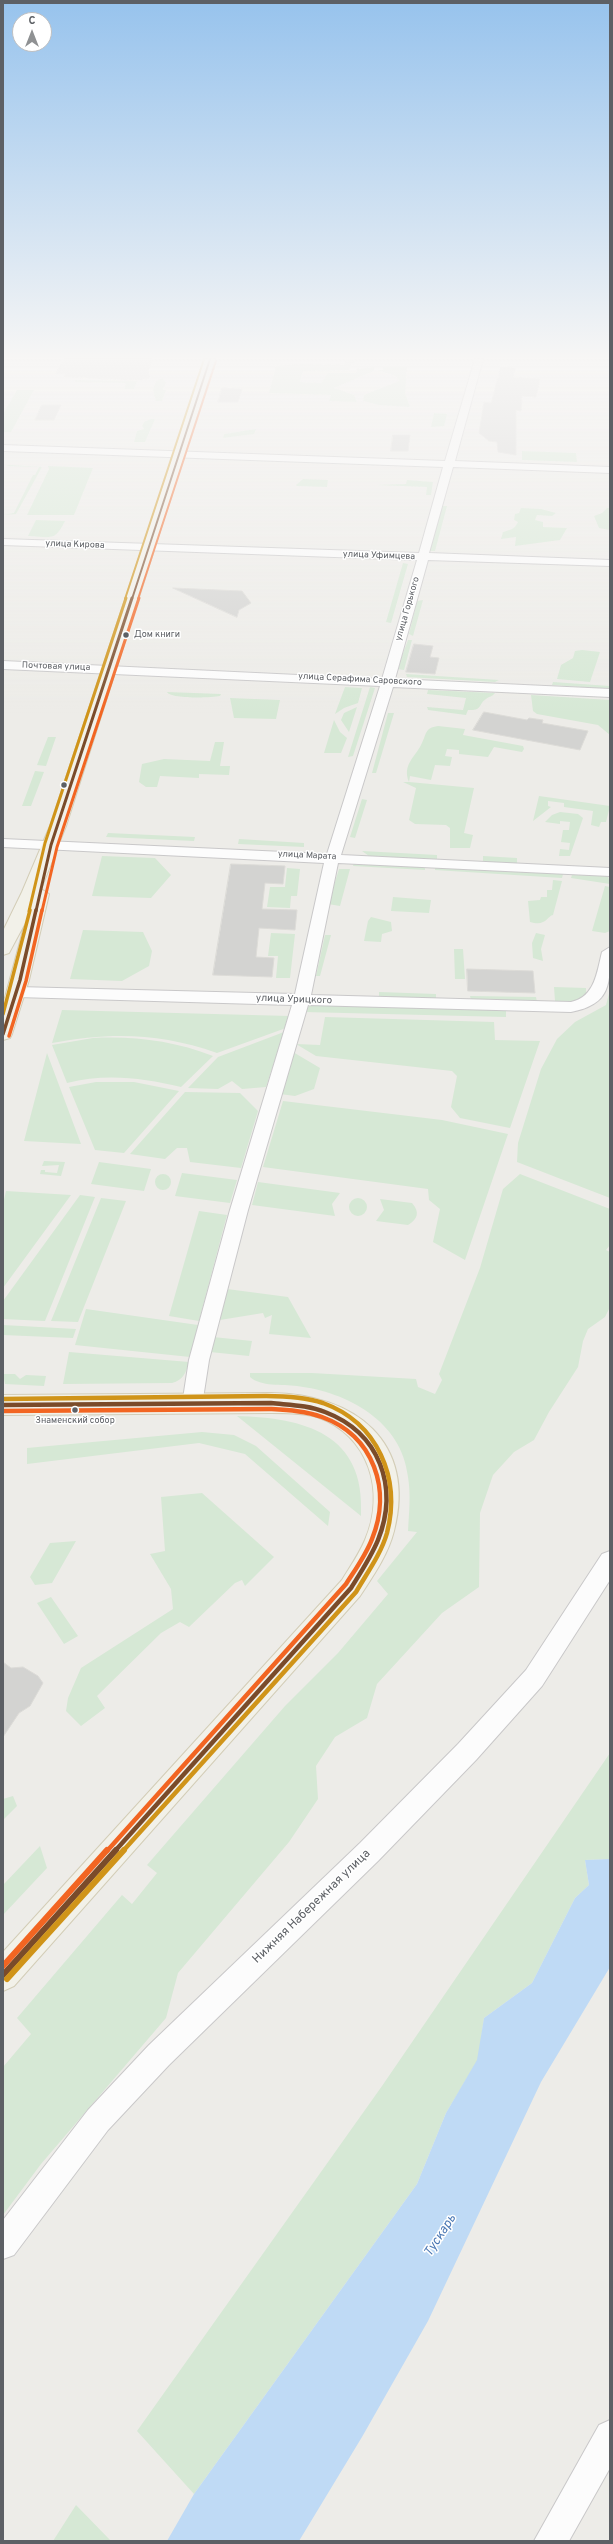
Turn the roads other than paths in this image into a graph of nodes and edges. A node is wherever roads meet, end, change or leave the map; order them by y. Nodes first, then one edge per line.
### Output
1 (171, 478) edge
2 (444, 478) edge
3 (3, 542) edge
4 (148, 547) junction
5 (422, 557) junction
6 (610, 563) edge
7 (3, 664) edge
8 (109, 669) junction
9 (387, 681) junction
10 (610, 693) edge
11 (3, 843) edge
12 (51, 845) junction
13 (333, 857) junction
14 (610, 872) edge
15 (3, 949) edge
16 (610, 952) edge
17 (10, 992) edge
18 (302, 1000) junction
19 (3, 1034) edge
20 (3, 1404) edge
21 (192, 1405) junction
22 (610, 1561) edge
23 (3, 1975) edge
24 (3, 2244) edge
25 (610, 2436) edge
26 (551, 2541) edge

1 - 4 main road
2 - 5 street, улица Горького
3 - 4 street, улица Кирова
4 - 5 street, улица Уфимцева
4 - 8 main road
5 - 6 street, улица Уфимцева
5 - 9 street, улица Горького
7 - 8 street, Почтовая улица
8 - 9 street, улица Серафима Саровского
8 - 12 main road
9 - 10 street, улица Серафима Саровского
9 - 13 street, улица Горького
11 - 12 street, улица Марата
12 - 13 street, улица Марата
12 - 15 main road
12 - 17 main road
13 - 14 street, улица Марата
13 - 18 street, улица Горького
16 - 18 street, улица Урицкого
17 - 18 street, улица Урицкого
17 - 19 main road
18 - 21 street, улица Горького
20 - 21 main road
21 - 23 main road
22 - 24 street, Нижняя Набережная улица
25 - 26 street

